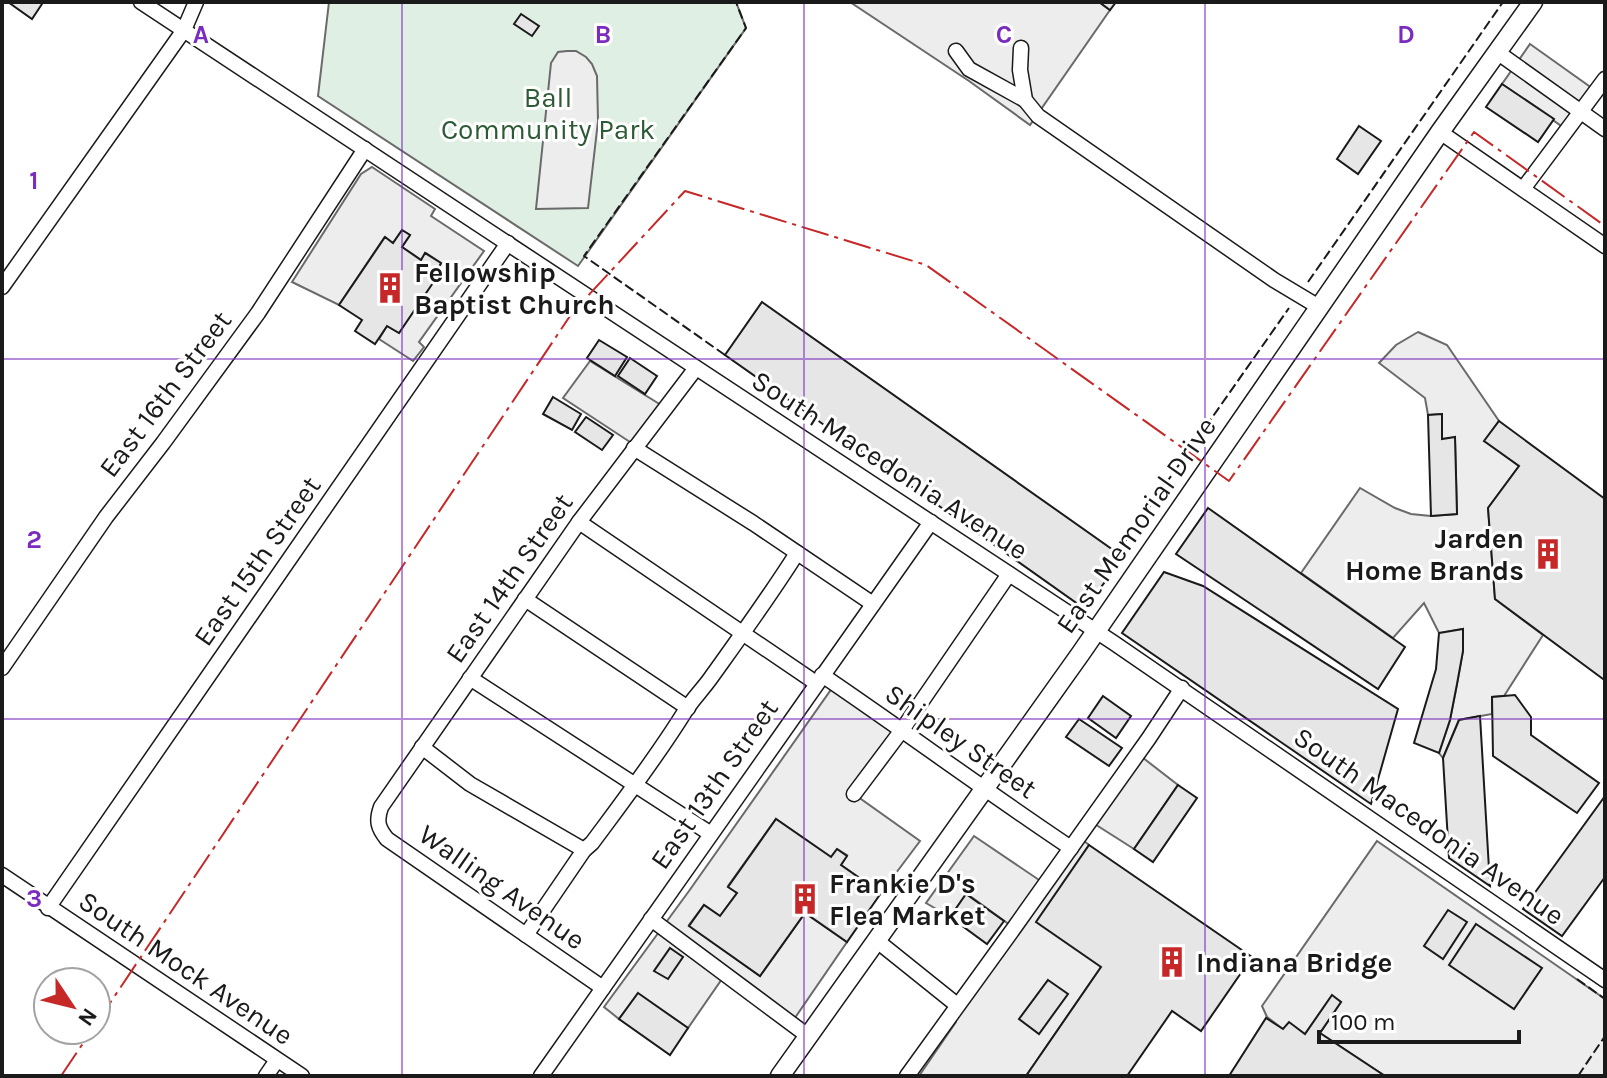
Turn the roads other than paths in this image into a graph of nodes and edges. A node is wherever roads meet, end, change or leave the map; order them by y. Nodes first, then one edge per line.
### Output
1 (141, 2) edge
2 (196, 2) edge
3 (1533, 2) edge
4 (184, 30) junction
5 (1021, 48) dead end
6 (956, 51) dead end
7 (1497, 52) junction
8 (1605, 79) edge
9 (1025, 100) junction
10 (1580, 111) junction
11 (1605, 129) edge
12 (1440, 132) junction
13 (365, 149) junction
14 (1523, 189) junction
15 (508, 243) junction
16 (1604, 243) edge
17 (2, 287) edge
18 (1319, 307) junction
19 (696, 368) junction
20 (634, 448) junction
21 (579, 522) junction
22 (931, 522) junction
23 (797, 553) junction
24 (1009, 574) junction
25 (525, 599) junction
26 (873, 604) junction
27 (1096, 631) junction
28 (743, 632) junction
29 (2, 668) edge
30 (470, 678) junction
31 (819, 679) junction
32 (1182, 688) junction
33 (688, 708) junction
34 (902, 730) junction
35 (422, 747) junction
36 (635, 785) junction
37 (985, 789) junction
38 (854, 794) dead end
39 (377, 824) joint
40 (711, 834) junction
41 (1071, 848) junction
42 (584, 850) junction
43 (2, 875) edge
44 (48, 908) junction
45 (651, 919) junction
46 (526, 935) junction
47 (876, 940) junction
48 (1605, 980) edge
49 (603, 988) junction
50 (957, 1005) junction
51 (808, 1036) junction
52 (277, 1060) junction
53 (266, 1076) edge
54 (302, 1076) edge
55 (541, 1076) edge
56 (780, 1076) edge
57 (907, 1076) edge

1 - 4 street, South Macedonia Avenue
2 - 4 street
3 - 7 main road, East Memorial Drive
4 - 13 street, South Macedonia Avenue
4 - 17 street
5 - 9 street
6 - 9 street
7 - 10 street
7 - 12 main road, East Memorial Drive
8 - 10 street
9 - 18 street
10 - 11 street
10 - 14 street
12 - 14 street
12 - 18 main road, East Memorial Drive
13 - 15 street, South Macedonia Avenue
13 - 29 street, East 16th Street
14 - 16 street
15 - 19 street, South Macedonia Avenue
15 - 44 street, East 15th Street
18 - 27 main road, East Memorial Drive
19 - 20 street, East 14th Street
19 - 22 street, South Macedonia Avenue
20 - 21 street, East 14th Street
20 - 23 street
21 - 25 street, East 14th Street
21 - 28 street, Shipley Street
22 - 24 street, South Macedonia Avenue
22 - 26 street, East 13th Street
23 - 26 street
23 - 28 street
24 - 27 street, South Macedonia Avenue
24 - 34 street
25 - 30 street, East 14th Street
25 - 33 street
26 - 31 street, East 13th Street
27 - 32 street, South Macedonia Avenue
27 - 37 main road, East Memorial Drive
28 - 31 street, Shipley Street
28 - 33 street
30 - 35 street, East 14th Street
30 - 36 street
31 - 34 street, Shipley Street
31 - 40 street, East 13th Street
32 - 41 street
32 - 48 street, South Macedonia Avenue
33 - 36 street
34 - 37 street, Shipley Street
34 - 38 street
35 - 39 street, East 14th Street
35 - 42 street
36 - 40 street
36 - 42 street
37 - 41 street, Shipley Street
37 - 47 main road, East Memorial Drive
39 - 46 street, Walling Avenue
40 - 45 street, East 13th Street
41 - 50 street
42 - 46 street
43 - 44 street, South Mock Avenue
44 - 52 street, South Mock Avenue
45 - 49 street, East 13th Street
45 - 51 street
46 - 49 street, Walling Avenue
47 - 50 street
47 - 51 main road, East Memorial Drive
49 - 55 street, East 13th Street
50 - 57 street
51 - 56 main road, East Memorial Drive
52 - 53 street
52 - 54 street, South Mock Avenue

